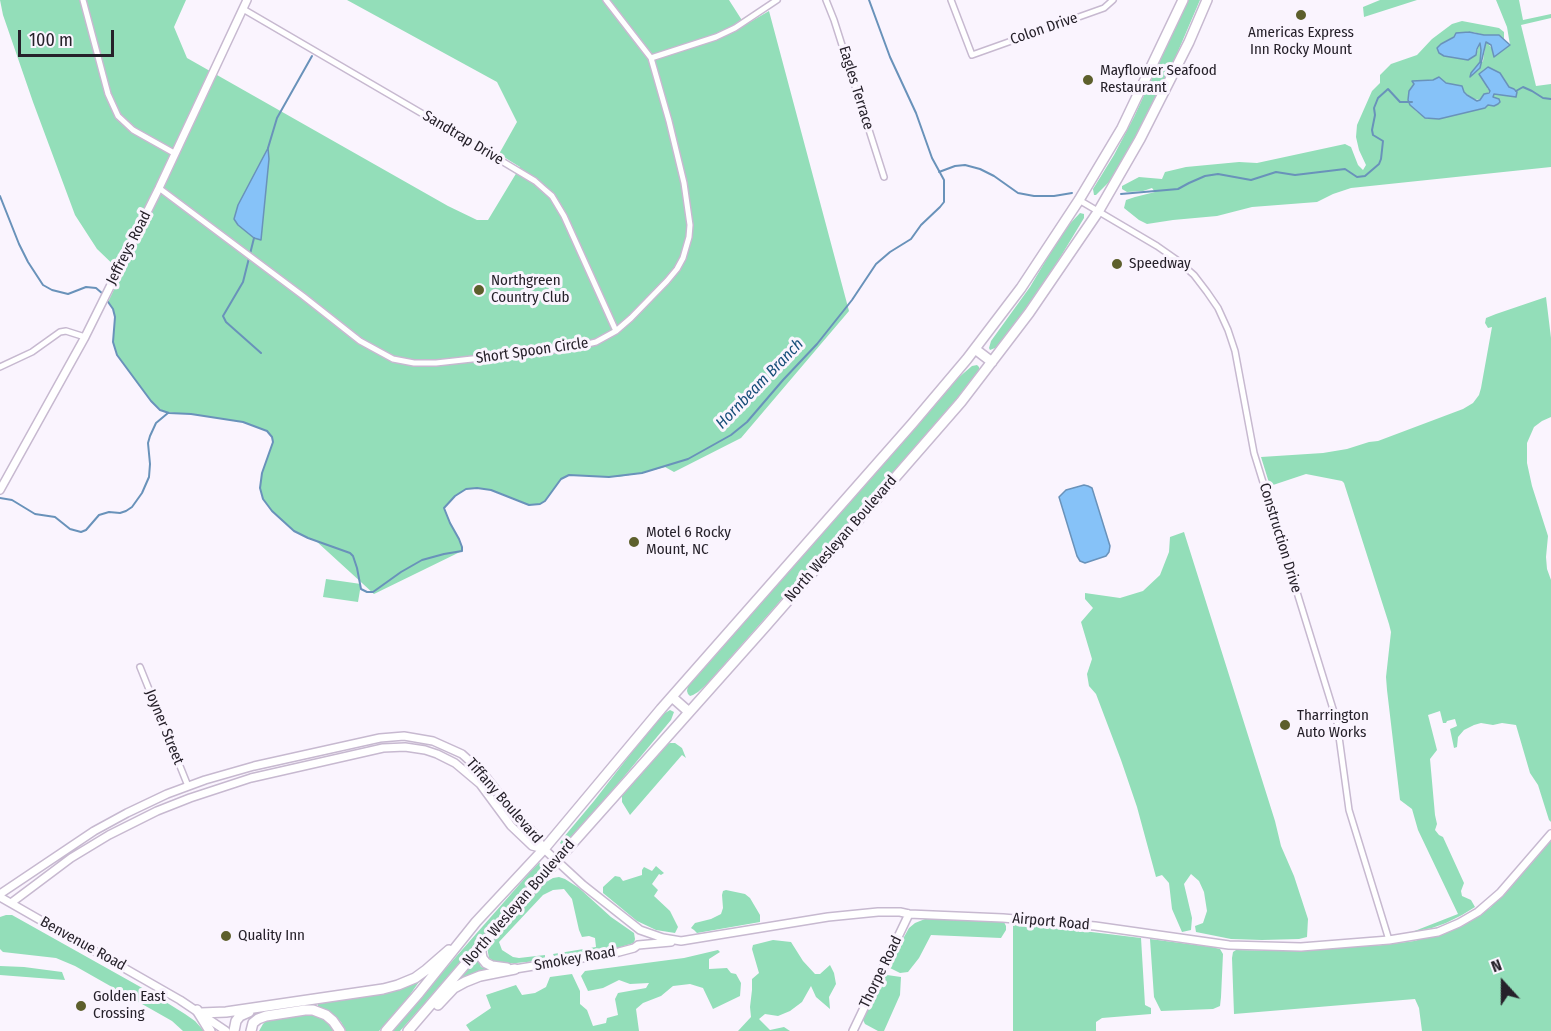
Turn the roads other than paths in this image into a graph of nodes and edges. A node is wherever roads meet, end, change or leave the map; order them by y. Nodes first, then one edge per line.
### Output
1 (83, 0) edge
2 (247, 0) edge
3 (606, 0) edge
4 (777, 0) edge
5 (826, 0) edge
6 (951, 0) edge
7 (1113, 0) edge
8 (1183, 0) edge
9 (1207, 0) edge
10 (243, 9) junction
11 (651, 58) junction
12 (174, 153) junction
13 (884, 177) dead end
14 (159, 188) junction
15 (1079, 200) junction
16 (1098, 212) junction
17 (616, 331) junction
18 (85, 337) junction
19 (975, 349) junction
20 (992, 362) junction
21 (0, 367) edge
22 (0, 490) edge
23 (140, 667) dead end
24 (672, 697) junction
25 (689, 712) junction
26 (188, 786) junction
27 (1551, 834) edge
28 (544, 849) junction
29 (557, 861) junction
30 (0, 895) edge
31 (10, 903) junction
32 (909, 914) junction
33 (470, 930) junction
34 (1389, 940) junction
35 (681, 941) junction
36 (481, 946) junction
37 (515, 969) junction
38 (283, 1004) junction
39 (199, 1012) junction
40 (210, 1031) edge
41 (226, 1031) edge
42 (234, 1031) edge
43 (251, 1031) edge
44 (340, 1031) edge
45 (386, 1031) edge
46 (409, 1031) edge
47 (853, 1031) edge

1 - 12 street
2 - 10 street, Jeffreys Road
3 - 11 street, Short Spoon Circle
4 - 11 street
5 - 13 street, Eagles Terrace
6 - 7 street, Colon Drive
8 - 15 highway, North Wesleyan Boulevard
9 - 16 highway, North Wesleyan Boulevard
10 - 12 street, Jeffreys Road
10 - 17 street, Sandtrap Drive
11 - 17 street, Short Spoon Circle
12 - 14 street, Jeffreys Road
14 - 17 street, Short Spoon Circle
14 - 18 street, Jeffreys Road
15 - 16 street, Construction Drive
15 - 19 highway, North Wesleyan Boulevard
16 - 20 highway, North Wesleyan Boulevard
16 - 34 street, Construction Drive
18 - 21 street
18 - 22 street, Jeffreys Road
19 - 20 highway
19 - 24 highway, North Wesleyan Boulevard
20 - 25 highway, North Wesleyan Boulevard
23 - 26 street, Joyner Street
24 - 25 highway
24 - 28 highway, North Wesleyan Boulevard
25 - 29 highway, North Wesleyan Boulevard
26 - 28 street, Tiffany Boulevard
26 - 30 street, Tiffany Boulevard
27 - 34 street, Airport Road
28 - 29 street, Airport Road
28 - 31 street, Tiffany Boulevard
28 - 33 highway, North Wesleyan Boulevard
29 - 35 street, Airport Road
29 - 36 highway, North Wesleyan Boulevard
30 - 31 street, Benvenue Road
31 - 39 street, Benvenue Road
32 - 34 street, Airport Road
32 - 35 street, Airport Road
32 - 47 street, Thorpe Road
33 - 38 highway
33 - 45 highway, North Wesleyan Boulevard
35 - 37 street, Smokey Road
36 - 37 highway
36 - 46 highway, North Wesleyan Boulevard
37 - 46 highway
38 - 39 highway
38 - 42 highway
39 - 40 highway
39 - 41 street, Benvenue Road
43 - 44 highway

